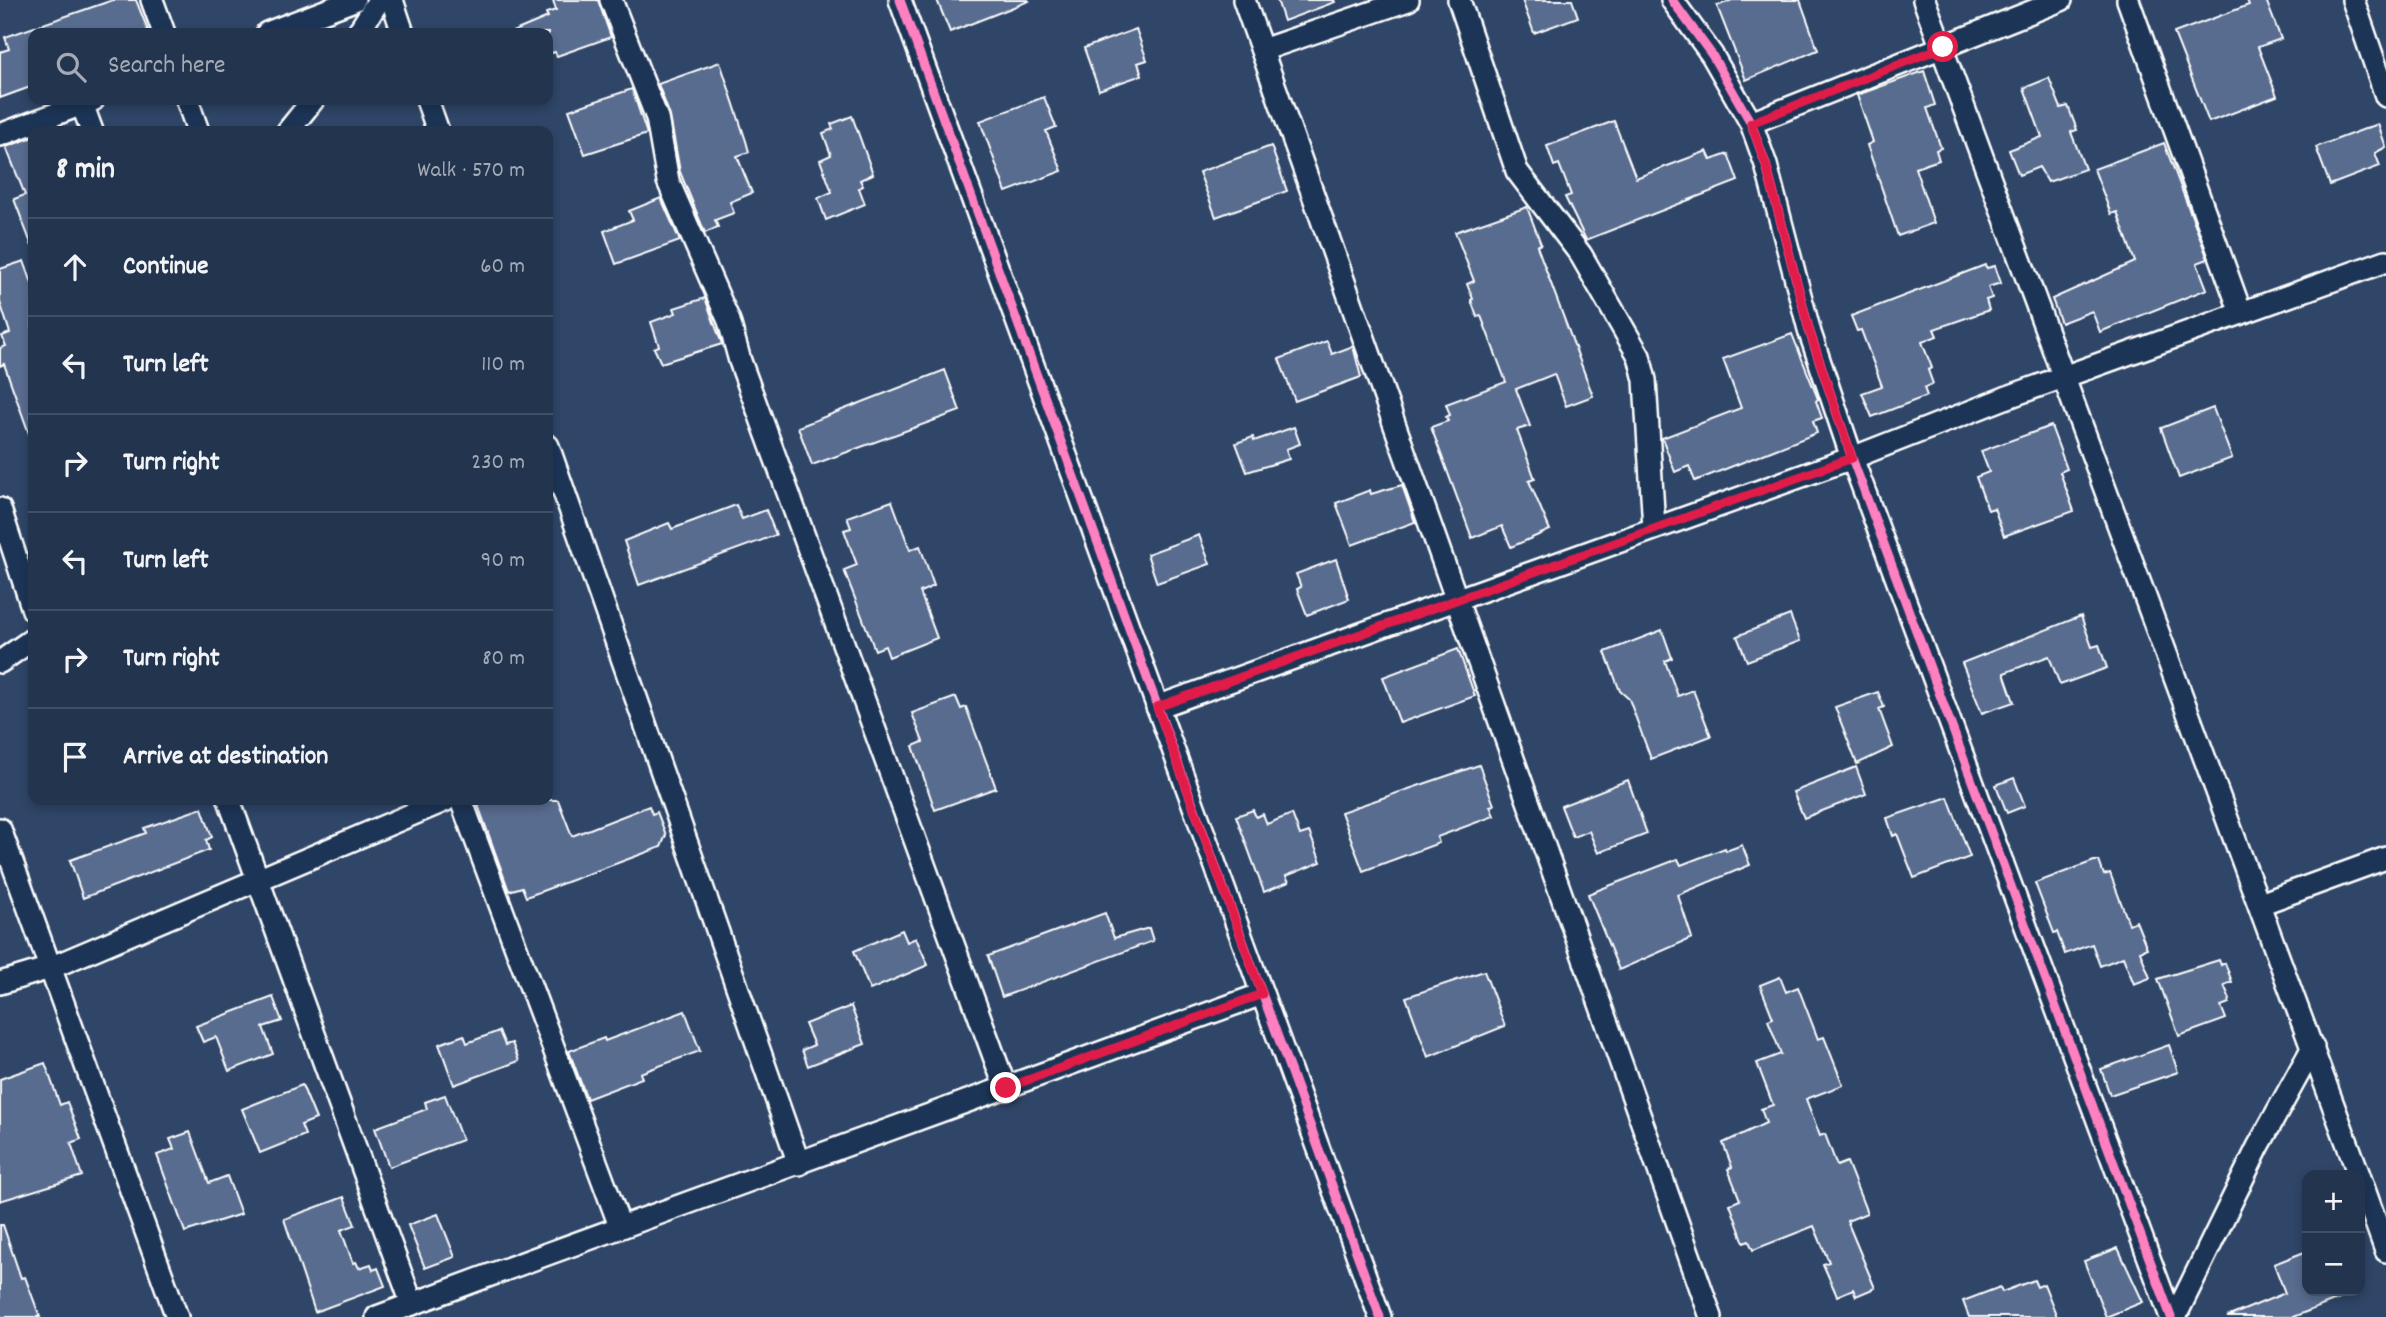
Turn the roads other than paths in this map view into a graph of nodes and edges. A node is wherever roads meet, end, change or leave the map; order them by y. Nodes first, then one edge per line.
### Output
1 (152, 0) edge
2 (355, 0) edge
3 (379, 0) edge
4 (392, 0) edge
5 (611, 0) edge
6 (900, 0) edge
7 (1244, 0) edge
8 (1408, 0) edge
9 (1459, 0) edge
10 (1672, 0) edge
11 (1924, 0) edge
12 (2061, 0) edge
13 (2128, 0) edge
14 (2353, 0) edge
15 (162, 28) edge
16 (281, 28) edge
17 (361, 28) edge
18 (401, 28) edge
19 (1943, 47) junction
20 (1262, 50) junction
21 (2386, 96) edge
22 (80, 105) edge
23 (88, 105) edge
24 (189, 105) edge
25 (309, 105) edge
26 (429, 105) edge
27 (1751, 123) junction
28 (91, 126) edge
29 (196, 126) edge
30 (292, 126) edge
31 (436, 126) edge
32 (0, 135) edge
33 (2386, 261) edge
34 (2241, 313) junction
35 (2065, 377) junction
36 (1852, 458) junction
37 (553, 460) edge
38 (0, 509) edge
39 (1654, 528) junction
40 (28, 595) edge
41 (1455, 600) junction
42 (28, 642) edge
43 (0, 662) edge
44 (1157, 707) junction
45 (231, 805) edge
46 (434, 805) edge
47 (463, 805) edge
48 (0, 829) edge
49 (2386, 858) edge
50 (258, 878) junction
51 (2260, 904) junction
52 (50, 968) junction
53 (0, 983) edge
54 (1262, 994) junction
55 (2313, 1047) junction
56 (1006, 1088) junction
57 (799, 1164) junction
58 (2357, 1170) edge
59 (2365, 1193) edge
60 (620, 1226) junction
61 (2386, 1251) edge
62 (412, 1304) junction
63 (177, 1317) edge
64 (376, 1317) edge
65 (1380, 1317) edge
66 (1711, 1317) edge
67 (2173, 1317) edge

1 - 15 street
2 - 16 street
3 - 17 street
4 - 18 street
5 - 56 street
6 - 44 street
7 - 20 street
8 - 20 street
9 - 39 street
10 - 27 street
11 - 19 street
12 - 19 street
13 - 34 street
14 - 21 street
19 - 27 street
19 - 35 street
20 - 41 street
22 - 32 street
23 - 28 street
24 - 29 street
25 - 30 street
26 - 31 street
27 - 36 street
33 - 34 street
34 - 35 street
35 - 36 street
35 - 51 street
36 - 39 street
36 - 67 street
37 - 57 street
38 - 40 street
39 - 41 street
41 - 44 street
41 - 66 street
42 - 43 street
44 - 54 street
45 - 50 street
46 - 50 street
47 - 60 street
48 - 52 street
49 - 51 street
50 - 52 street
50 - 62 street
51 - 55 street
52 - 53 street
52 - 63 street
54 - 56 street
54 - 65 street
55 - 58 street
55 - 67 street
56 - 57 street
57 - 60 street
59 - 61 street
60 - 62 street
62 - 64 street

